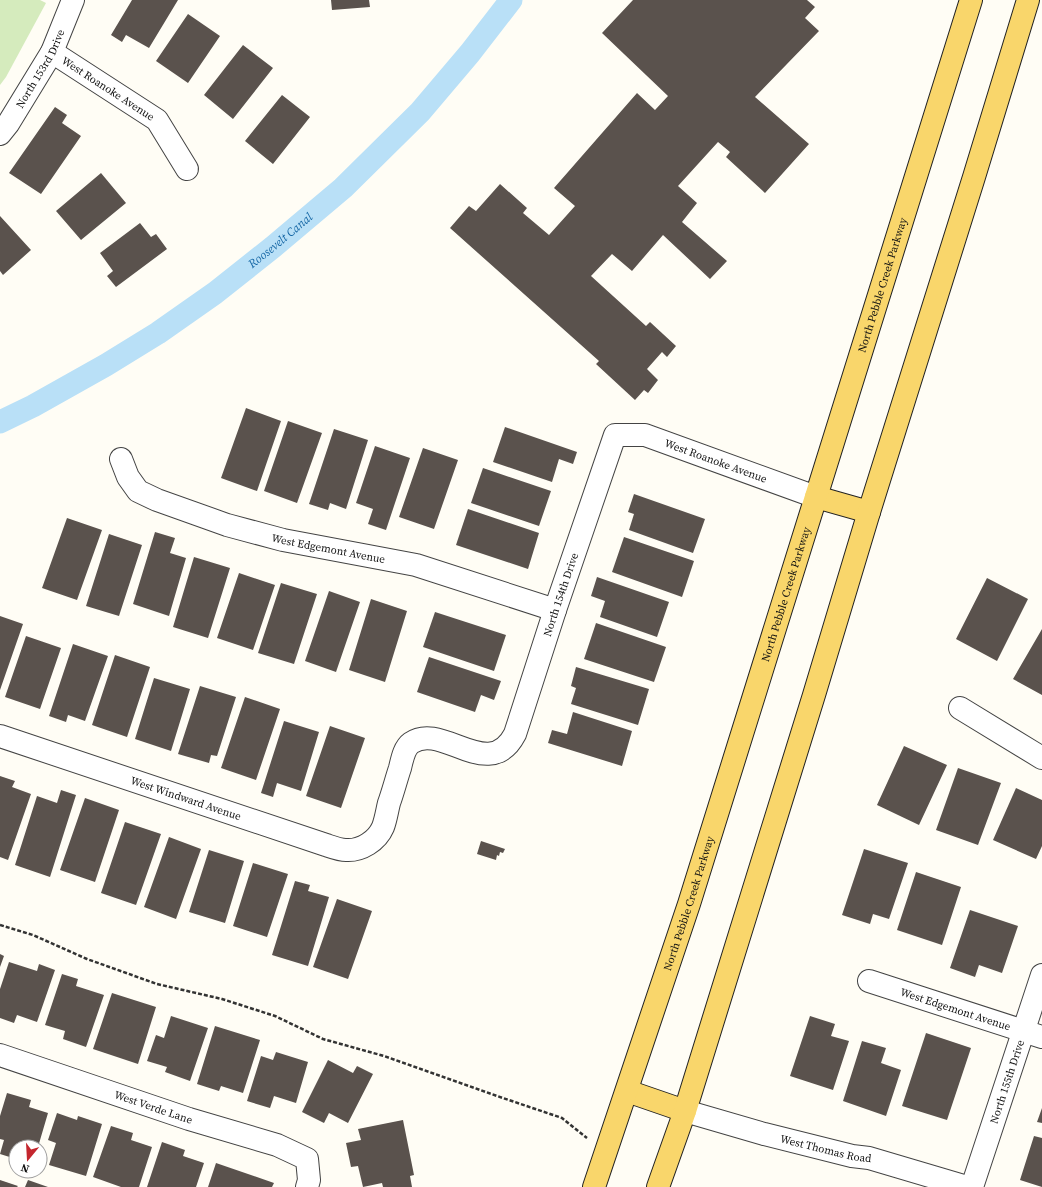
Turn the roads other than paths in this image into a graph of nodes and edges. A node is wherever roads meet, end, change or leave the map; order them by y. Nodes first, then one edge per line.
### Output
1 (73, 0) edge
2 (971, 0) edge
3 (1028, 0) edge
4 (52, 52) junction
5 (0, 134) edge
6 (187, 169) dead end
7 (615, 435) joint
8 (121, 459) dead end
9 (816, 497) junction
10 (869, 512) junction
11 (555, 610) junction
12 (960, 708) dead end
13 (0, 736) edge
14 (410, 744) joint
15 (1042, 758) edge
16 (1042, 975) edge
17 (870, 981) dead end
18 (1033, 1034) edge
19 (0, 1056) edge
20 (627, 1091) junction
21 (684, 1111) junction
22 (307, 1187) edge
23 (594, 1187) edge
24 (658, 1187) edge
25 (967, 1187) edge
26 (972, 1187) edge

1 - 4 street, North 153rd Drive
2 - 9 main road, North Pebble Creek Parkway
3 - 10 main road
4 - 5 street, North 153rd Drive
4 - 6 street, West Roanoke Avenue
7 - 9 street, West Roanoke Avenue
7 - 11 street, North 154th Drive
8 - 11 street, West Edgemont Avenue
9 - 10 main road
9 - 20 main road, North Pebble Creek Parkway
10 - 21 main road
11 - 14 street, North 154th Drive
12 - 15 street
13 - 14 street, West Windward Avenue
16 - 18 street, North 155th Drive
17 - 18 street, West Edgemont Avenue
18 - 26 street, North 155th Drive
19 - 22 street, West Verde Lane
20 - 21 main road
20 - 23 main road, North Pebble Creek Parkway
21 - 24 main road
21 - 25 street, West Thomas Road

